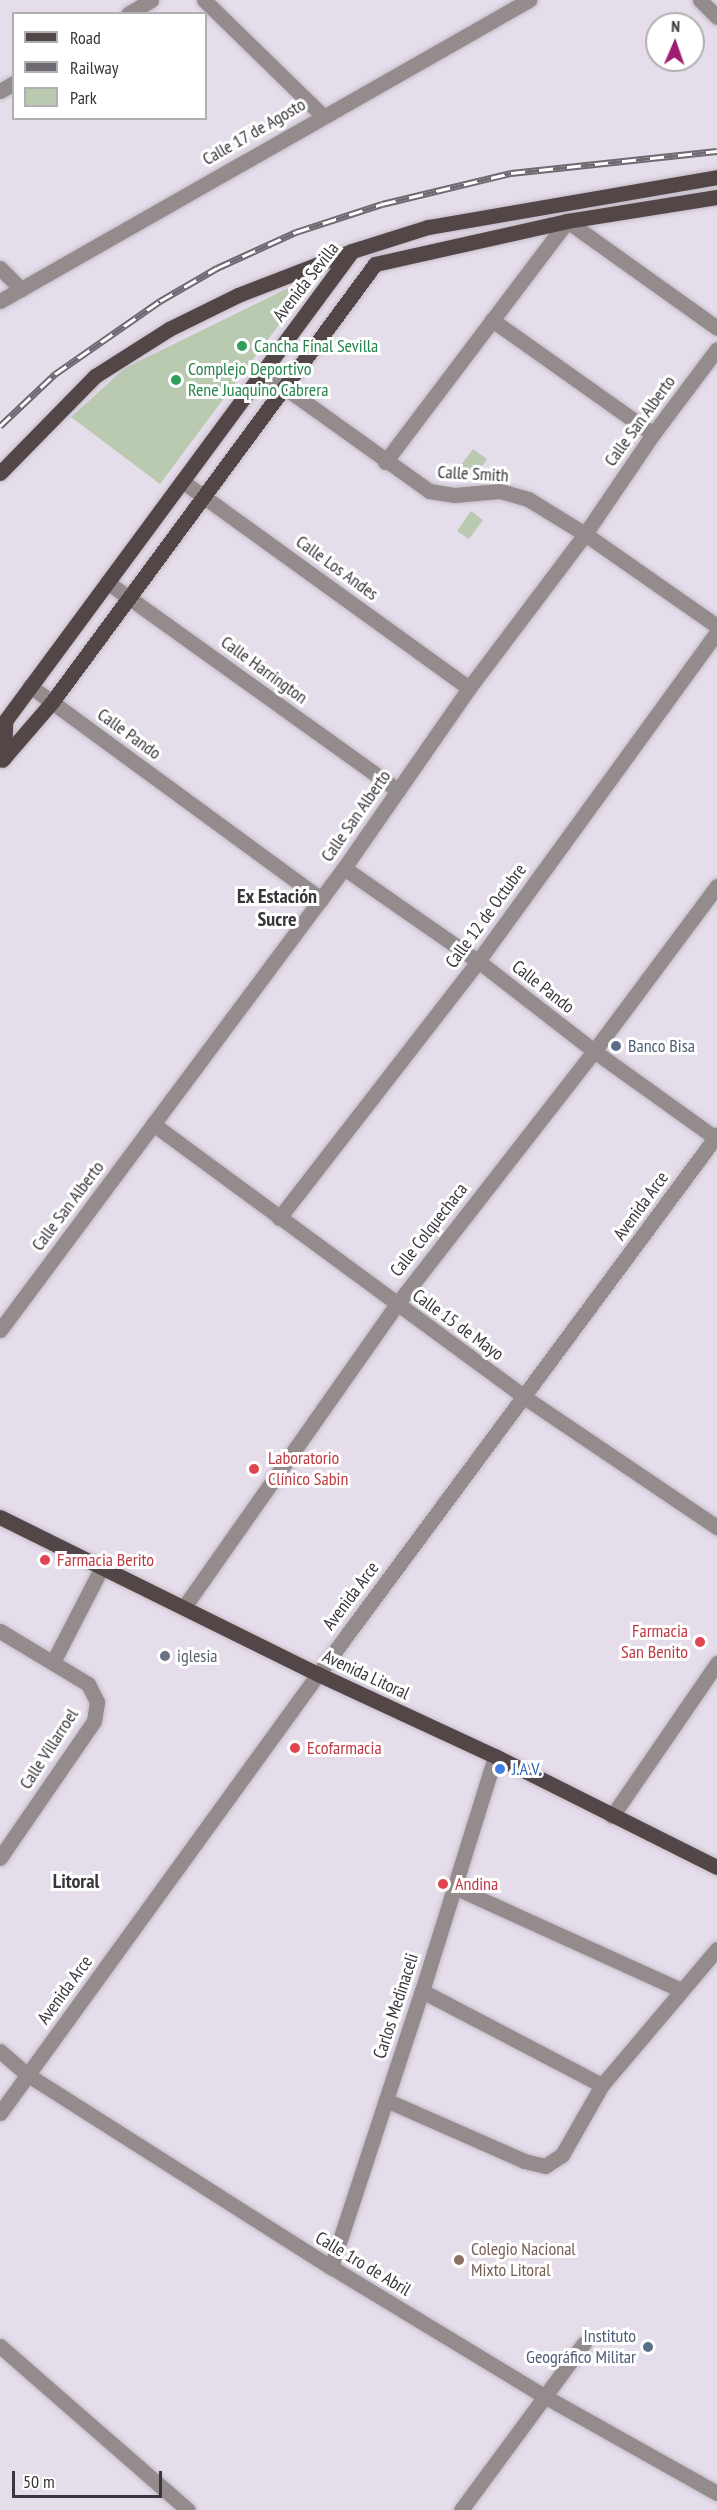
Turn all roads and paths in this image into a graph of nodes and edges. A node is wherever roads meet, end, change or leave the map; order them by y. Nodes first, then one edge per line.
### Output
1 (151, 0) edge
2 (204, 0) edge
3 (529, 0) edge
4 (700, 0) edge
5 (131, 12) edge
6 (717, 17) edge
7 (322, 116) junction
8 (717, 177) edge
9 (717, 197) edge
10 (567, 221) junction
11 (352, 251) junction
12 (0, 268) edge
13 (21, 289) junction
14 (0, 301) edge
15 (492, 320) junction
16 (717, 328) edge
17 (717, 349) edge
18 (263, 372) junction
19 (285, 387) junction
20 (653, 434) junction
21 (385, 462) junction
22 (0, 473) edge
23 (182, 481) junction
24 (205, 498) junction
25 (585, 534) junction
26 (107, 582) junction
27 (130, 598) junction
28 (717, 626) edge
29 (717, 632) edge
30 (30, 686) junction
31 (469, 688) junction
32 (52, 702) junction
33 (2, 719) edge
34 (25, 735) junction
35 (2, 760) edge
36 (398, 790) junction
37 (344, 868) junction
38 (717, 886) edge
39 (321, 900) junction
40 (478, 961) junction
41 (594, 1051) junction
42 (153, 1124) junction
43 (716, 1137) edge
44 (279, 1218) junction
45 (397, 1304) junction
46 (0, 1330) edge
47 (524, 1397) junction
48 (0, 1517) edge
49 (717, 1527) edge
50 (102, 1567) junction
51 (184, 1607) junction
52 (0, 1630) edge
53 (53, 1662) junction
54 (717, 1663) edge
55 (318, 1674) junction
56 (495, 1756) junction
57 (612, 1816) junction
58 (0, 1858) edge
59 (717, 1867) edge
60 (454, 1887) junction
61 (717, 1949) edge
62 (681, 1990) junction
63 (422, 1991) junction
64 (0, 2051) edge
65 (28, 2074) junction
66 (602, 2085) junction
67 (386, 2100) junction
68 (0, 2114) edge
69 (331, 2267) junction
70 (584, 2343) dead end
71 (0, 2346) edge
72 (544, 2396) junction
73 (717, 2493) edge
74 (188, 2510) edge
75 (461, 2510) edge

1 - 5 street
2 - 7 street
3 - 7 street, Calle 17 de Agosto
4 - 6 street
7 - 13 street, Calle 17 de Agosto
8 - 11 main road, Avenida Sevilla
9 - 10 main road
10 - 15 street
10 - 16 street
10 - 19 main road
11 - 18 main road, Avenida Sevilla
11 - 22 main road
12 - 13 street
13 - 14 street, Calle 17 de Agosto
15 - 20 street
15 - 21 street
17 - 20 street, Calle San Alberto
18 - 19 street, Calle Smith
18 - 23 main road, Avenida Sevilla
19 - 21 street, Calle Smith
19 - 24 main road
20 - 25 street, Calle San Alberto
21 - 25 street, Calle Smith
23 - 24 street, Calle Los Andes
23 - 26 main road, Avenida Sevilla
24 - 27 main road
24 - 31 street, Calle Los Andes
25 - 28 street, Calle Smith
25 - 31 street, Calle San Alberto
26 - 27 street, Calle Harrington
26 - 30 main road, Avenida Sevilla
27 - 32 main road
27 - 36 street, Calle Harrington
29 - 40 street, Calle 12 de Octubre
30 - 32 street, Calle Pando
30 - 33 main road, Avenida Sevilla
31 - 36 street, Calle San Alberto
32 - 34 main road
32 - 39 street, Calle Pando
33 - 34 main road
33 - 35 main road
34 - 35 main road
36 - 37 street, Calle San Alberto
37 - 39 street, Calle San Alberto
37 - 40 street, Calle Pando
38 - 41 street, Calle Colquechaca
39 - 42 street, Calle San Alberto
40 - 41 street, Calle Pando
40 - 44 street, Calle 12 de Octubre
41 - 43 street, Calle Pando
41 - 45 street, Calle Colquechaca
42 - 44 street, Calle 15 de Mayo
42 - 46 street, Calle San Alberto
43 - 47 street, Avenida Arce
44 - 45 street, Calle 15 de Mayo
45 - 47 street, Calle 15 de Mayo
45 - 51 street, Calle Colquechaca
47 - 49 street, Calle 15 de Mayo
47 - 55 street, Avenida Arce
48 - 50 main road, Avenida Litoral
50 - 51 main road, Avenida Litoral
50 - 53 street
51 - 55 main road, Avenida Litoral
52 - 53 street, Calle Villarroel
53 - 58 street, Calle Villarroel
54 - 57 street
55 - 56 main road, Avenida Litoral
55 - 65 street, Avenida Arce
56 - 57 main road, Avenida Litoral
56 - 60 street, Carlos Medinaceli
57 - 59 main road, Avenida Litoral
60 - 62 street
60 - 63 street, Carlos Medinaceli
61 - 62 street
62 - 66 street
63 - 66 street
63 - 67 street, Carlos Medinaceli
64 - 65 street, Calle 1ro de Abril
65 - 68 street, Avenida Arce
65 - 69 street, Calle 1ro de Abril
66 - 67 street
67 - 69 street, Carlos Medinaceli
69 - 72 street, Calle 1ro de Abril
70 - 72 street
71 - 74 street
72 - 73 street, Calle 1ro de Abril
72 - 75 street

